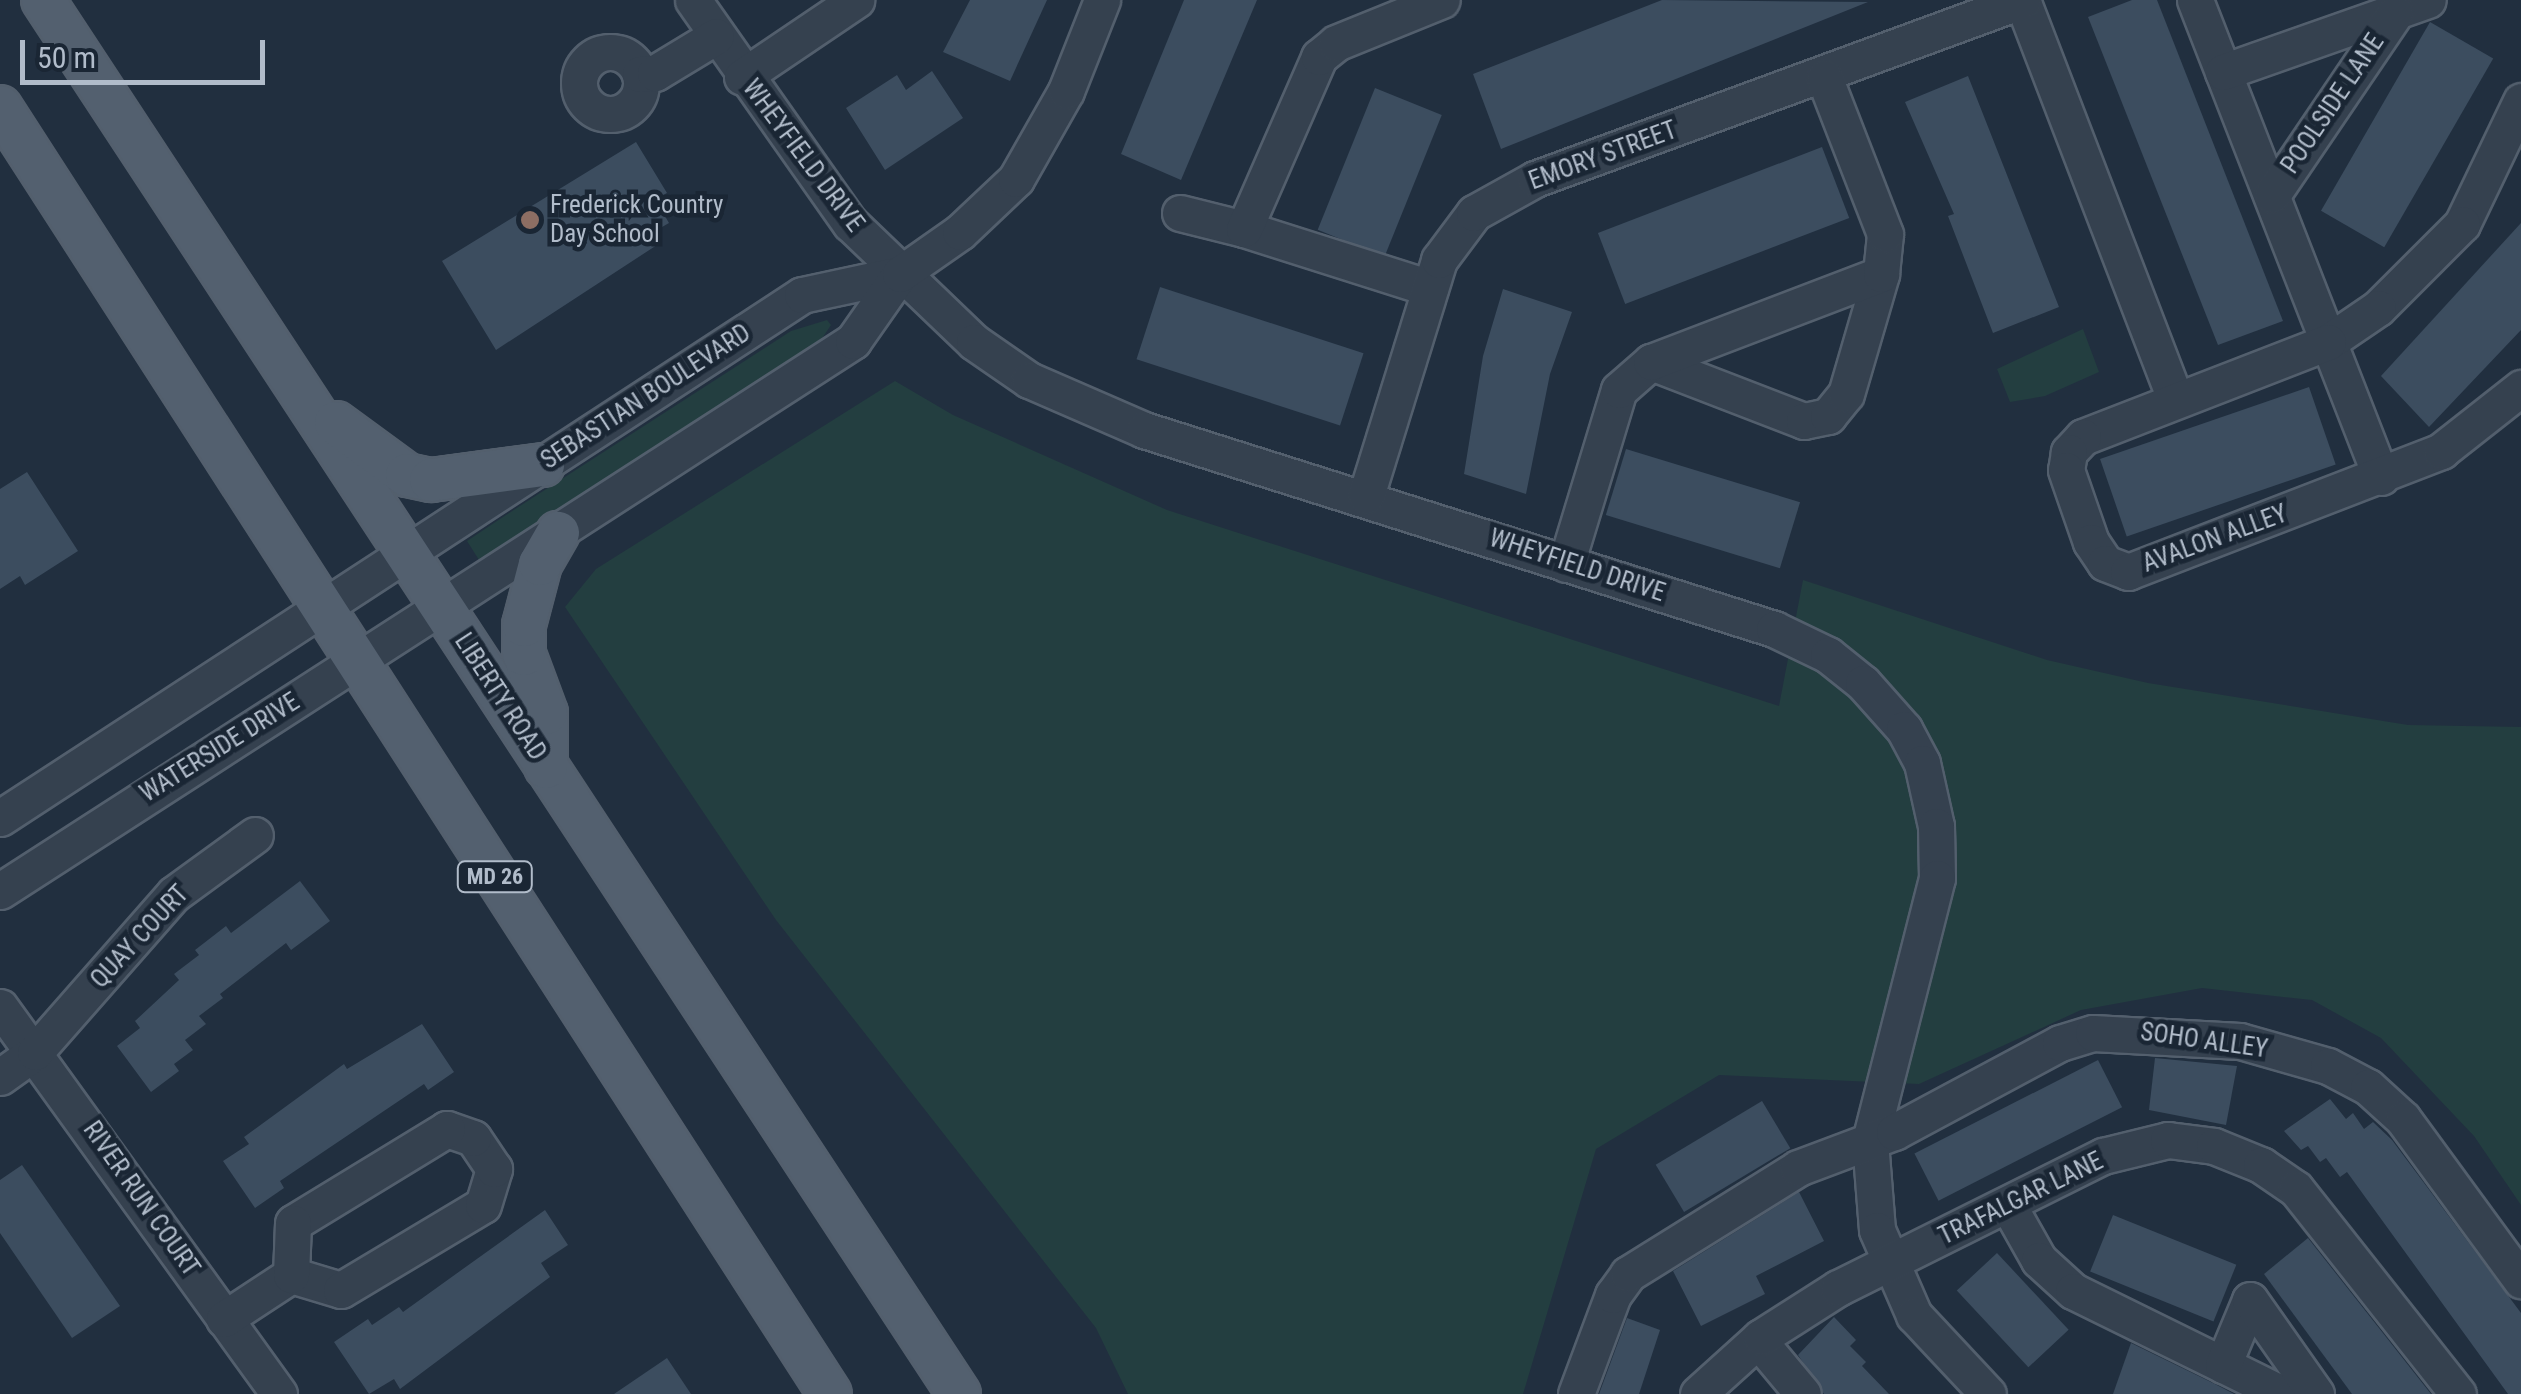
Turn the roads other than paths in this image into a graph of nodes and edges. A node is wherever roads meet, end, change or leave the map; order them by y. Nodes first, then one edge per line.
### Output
1 (43, 0) edge
2 (693, 0) edge
3 (856, 0) edge
4 (1102, 0) edge
5 (1442, 0) edge
6 (2023, 0) edge
7 (2195, 0) edge
8 (2411, 6) edge
9 (716, 36) junction
10 (2223, 72) junction
11 (640, 74) dead end
12 (742, 77) junction
13 (1824, 77) junction
14 (2521, 102) edge
15 (0, 107) edge
16 (2272, 195) junction
17 (1180, 213) dead end
18 (1244, 229) junction
19 (900, 274) junction
20 (1881, 274) junction
21 (1430, 288) junction
22 (2328, 342) junction
23 (1651, 362) junction
24 (2521, 388) edge
25 (2174, 400) junction
26 (308, 401) junction
27 (543, 465) junction
28 (2380, 477) junction
29 (1366, 496) junction
30 (558, 533) junction
31 (407, 554) junction
32 (1566, 564) junction
33 (442, 608) junction
34 (322, 609) junction
35 (357, 662) junction
36 (546, 768) junction
37 (0, 818) edge
38 (255, 835) dead end
39 (0, 892) edge
40 (0, 1007) edge
41 (35, 1052) junction
42 (0, 1077) edge
43 (1870, 1141) junction
44 (2008, 1206) junction
45 (1890, 1264) junction
46 (292, 1275) junction
47 (2521, 1280) edge
48 (224, 1319) junction
49 (1758, 1340) junction
50 (2223, 1364) junction
51 (278, 1394) edge
52 (830, 1394) edge
53 (959, 1394) edge
54 (1576, 1394) edge
55 (1698, 1394) edge
56 (1802, 1394) edge
57 (1988, 1394) edge
58 (2282, 1394) edge
59 (2316, 1394) edge
60 (2458, 1394) edge

1 - 26 main road, LIBERTY ROAD
2 - 9 street, WHEYFIELD DRIVE
3 - 12 street
4 - 19 street, SEBASTIAN BOULEVARD
5 - 18 street
6 - 13 street, EMORY STREET
6 - 25 street
7 - 10 street
8 - 10 street
8 - 16 street, POOLSIDE LANE
9 - 11 street
9 - 12 street, WHEYFIELD DRIVE
10 - 16 street
12 - 19 street, WHEYFIELD DRIVE
13 - 20 street
13 - 21 street, EMORY STREET
14 - 22 street
15 - 34 main road, MD 26
16 - 22 street
17 - 18 street
18 - 21 street
19 - 27 street, SEBASTIAN BOULEVARD
19 - 29 street, WHEYFIELD DRIVE
19 - 30 street, SEBASTIAN BOULEVARD
20 - 23 street
20 - 23 street
21 - 29 street, EMORY STREET
22 - 25 street
22 - 28 street
23 - 32 street
24 - 28 street
25 - 28 street, AVALON ALLEY
26 - 27 main road
26 - 31 main road, LIBERTY ROAD
27 - 31 street, SEBASTIAN BOULEVARD
29 - 32 street, WHEYFIELD DRIVE
30 - 33 street, SEBASTIAN BOULEVARD
30 - 36 main road
31 - 33 main road, LIBERTY ROAD
31 - 34 street
32 - 43 street, WHEYFIELD DRIVE
33 - 35 street, WATERSIDE DRIVE
33 - 36 main road, LIBERTY ROAD
34 - 35 main road, MD 26
34 - 37 street
35 - 39 street, WATERSIDE DRIVE
35 - 52 main road, MD 26
36 - 53 main road, LIBERTY ROAD
38 - 41 street, QUAY COURT
40 - 41 street, RIVER RUN COURT
41 - 42 street, QUAY COURT
41 - 48 street, RIVER RUN COURT
43 - 45 street, WHEYFIELD DRIVE
43 - 47 street, SOHO ALLEY
43 - 54 street, SOHO ALLEY
44 - 45 street, TRAFALGAR LANE
44 - 50 street
44 - 60 street, TRAFALGAR LANE
45 - 49 street, TRAFALGAR LANE
45 - 57 street, WHEYFIELD DRIVE
46 - 46 street
46 - 48 street
48 - 51 street, RIVER RUN COURT
49 - 55 street, TRAFALGAR LANE
49 - 56 street
50 - 58 street
50 - 59 street

